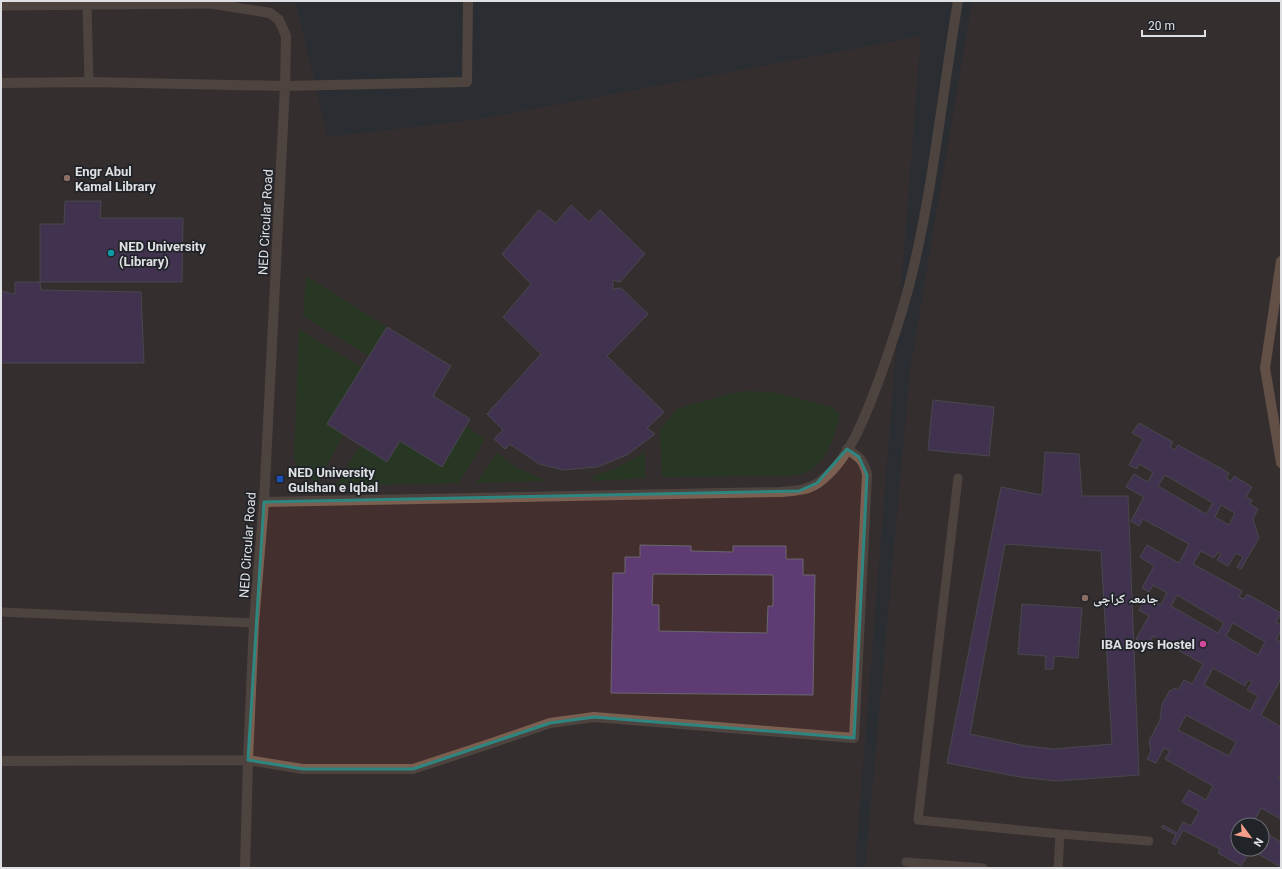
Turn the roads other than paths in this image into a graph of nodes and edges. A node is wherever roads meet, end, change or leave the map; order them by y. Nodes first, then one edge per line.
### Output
1 (468, 1) edge
2 (958, 1) edge
3 (214, 2) edge
4 (1, 6) edge
5 (87, 6) junction
6 (90, 82) junction
7 (1, 83) edge
8 (285, 86) junction
9 (1281, 261) edge
10 (1277, 420) edge
11 (847, 449) junction
12 (1281, 463) edge
13 (958, 478) dead end
14 (264, 502) junction
15 (1, 612) edge
16 (254, 623) junction
17 (248, 760) junction
18 (1, 761) edge
19 (1060, 834) junction
20 (1149, 841) dead end
21 (906, 862) dead end
22 (245, 868) edge
23 (983, 868) edge
24 (1058, 868) edge

1 - 8 street
2 - 11 street
3 - 5 lane
3 - 8 street, NED Circular Road
4 - 5 lane
5 - 6 lane
6 - 7 street
6 - 8 street
8 - 14 street, NED Circular Road
9 - 10 main road
10 - 12 main road
11 - 14 street
11 - 17 street
13 - 19 lane
14 - 16 street, NED Circular Road
15 - 16 lane
16 - 17 street, NED Circular Road
17 - 18 street
17 - 22 street, NED Circular Road
19 - 20 lane
19 - 24 lane
21 - 23 lane

